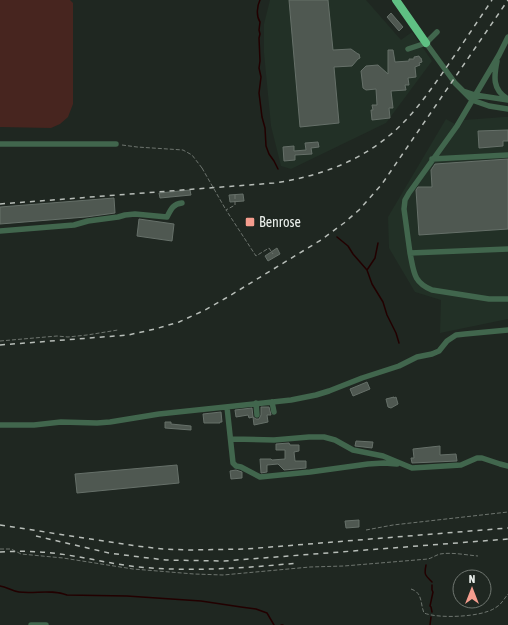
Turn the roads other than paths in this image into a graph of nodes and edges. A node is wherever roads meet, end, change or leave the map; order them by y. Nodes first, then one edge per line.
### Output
1 (396, 0) edge
2 (437, 32) dead end
3 (508, 37) edge
4 (426, 43) junction
5 (408, 49) dead end
6 (499, 55) junction
7 (473, 98) junction
8 (508, 99) edge
9 (508, 109) edge
10 (0, 144) edge
11 (116, 144) road end
12 (508, 155) edge
13 (432, 160) junction
14 (182, 203) dead end
15 (0, 230) edge
16 (508, 249) edge
17 (410, 253) junction
18 (508, 299) edge
19 (508, 330) edge
20 (272, 402) junction
21 (256, 403) junction
22 (227, 406) junction
23 (274, 412) dead end
24 (257, 415) dead end
25 (0, 425) edge
26 (231, 439) junction
27 (405, 465) junction
28 (508, 466) edge
29 (31, 625) edge
30 (46, 625) edge

1 - 4 highway
2 - 4 street
3 - 6 street
4 - 5 street
4 - 7 street
6 - 7 street
6 - 8 street
7 - 8 street
7 - 9 street
7 - 13 street
10 - 11 street
12 - 13 street
13 - 17 street
14 - 15 street
16 - 17 street
17 - 18 street
19 - 20 street
20 - 21 street
20 - 23 street
21 - 22 street
21 - 24 street
22 - 25 street
22 - 26 street
26 - 27 street
26 - 27 street
27 - 28 street
29 - 30 street

